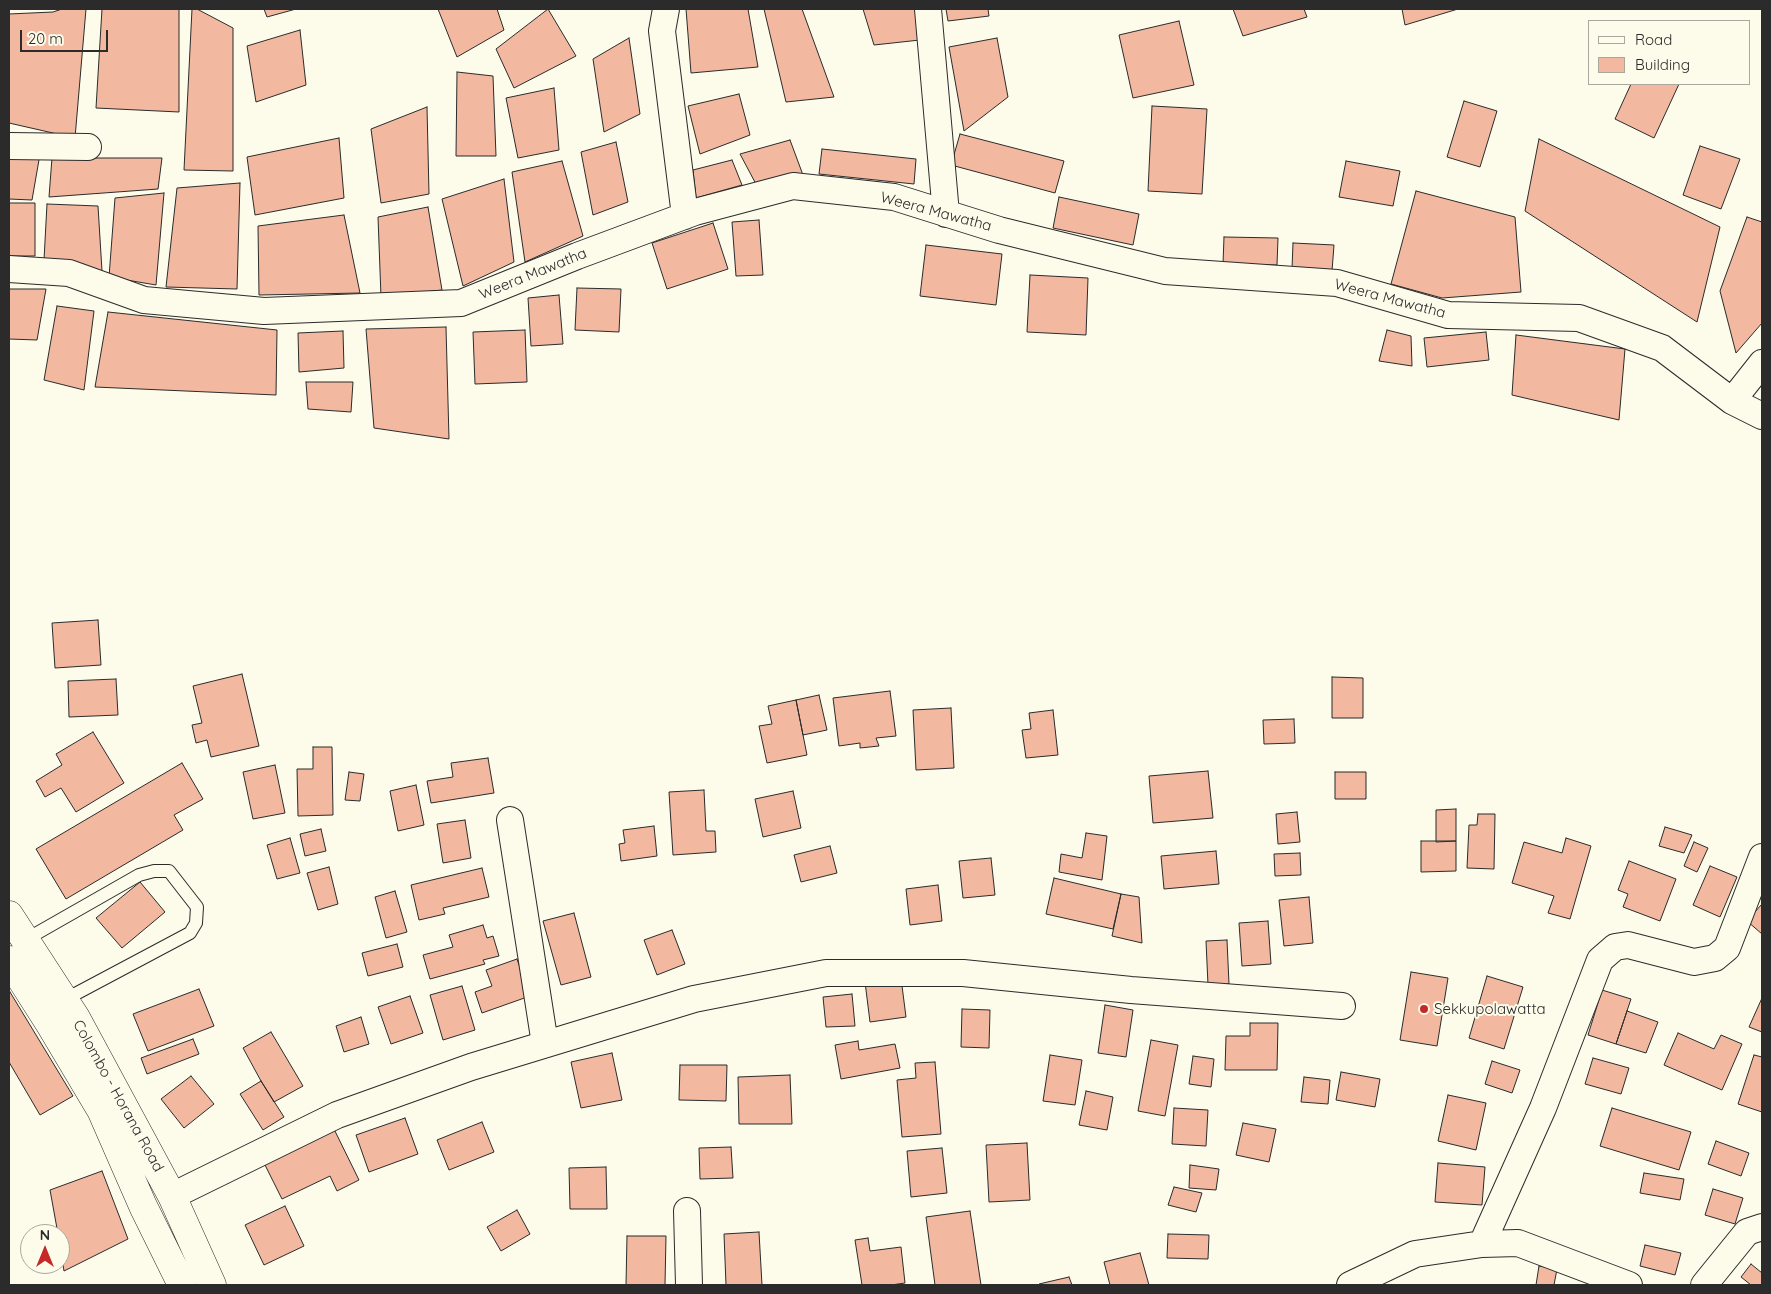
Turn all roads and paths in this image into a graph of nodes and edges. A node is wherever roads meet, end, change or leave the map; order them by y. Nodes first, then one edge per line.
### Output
1 (666, 9) edge
2 (928, 9) edge
3 (9, 146) edge
4 (88, 147) dead end
5 (946, 214) junction
6 (685, 216) junction
7 (9, 269) edge
8 (1762, 363) edge
9 (1732, 401) junction
10 (1762, 416) edge
11 (510, 820) dead end
12 (1762, 857) edge
13 (9, 915) edge
14 (14, 959) edge
15 (64, 1000) junction
16 (1342, 1006) dead end
17 (545, 1044) junction
18 (172, 1196) junction
19 (687, 1211) dead end
20 (1762, 1227) edge
21 (1482, 1244) junction
22 (182, 1285) edge
23 (212, 1285) edge
24 (689, 1285) edge
25 (1350, 1285) edge
26 (1628, 1285) edge
27 (1704, 1285) edge

1 - 6 street
2 - 5 street
3 - 4 street
5 - 6 street, Weera Mawatha
5 - 9 street, Weera Mawatha
6 - 7 street, Weera Mawatha
8 - 9 street
9 - 10 street, Weera Mawatha
11 - 17 street
12 - 21 street
13 - 14 main road, Colombo - Horana Road
14 - 15 main road, Colombo - Horana Road
14 - 15 lane
14 - 22 main road, Colombo - Horana Road
15 - 18 main road, Colombo - Horana Road
16 - 17 street
17 - 18 street
18 - 23 main road, Colombo - Horana Road
19 - 24 street
20 - 27 street
21 - 25 street
21 - 26 street

